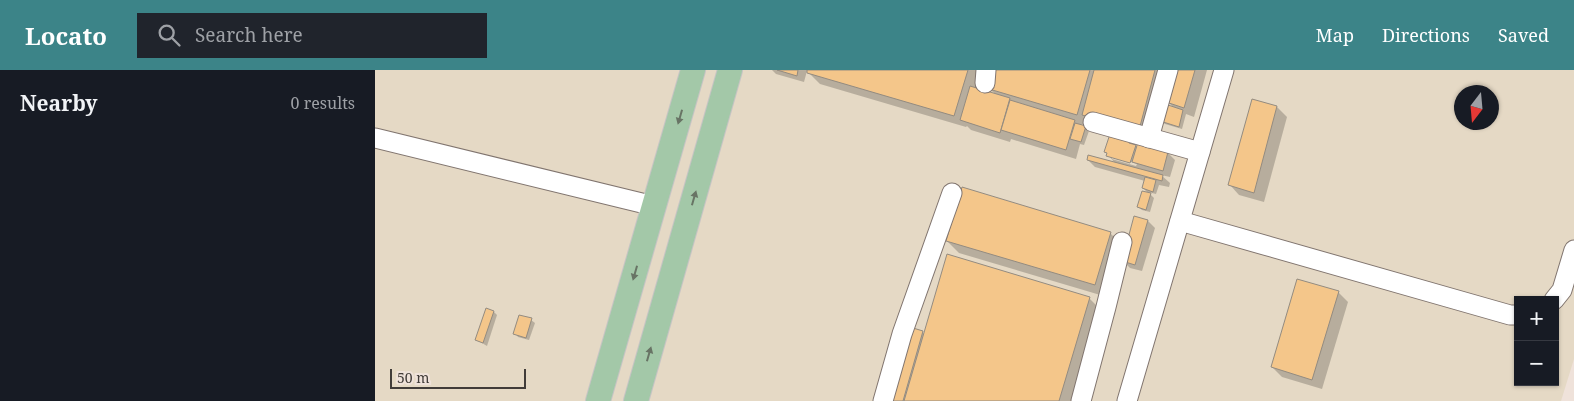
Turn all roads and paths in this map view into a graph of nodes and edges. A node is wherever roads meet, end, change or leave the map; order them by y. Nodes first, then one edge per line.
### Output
1 (693, 70) edge
2 (731, 70) edge
3 (1168, 70) edge
4 (1224, 70) edge
5 (1093, 122) dead end
6 (375, 138) edge
7 (1149, 138) junction
8 (1200, 152) junction
9 (952, 193) dead end
10 (654, 206) junction
11 (1180, 222) junction
12 (1122, 242) dead end
13 (1574, 250) edge
14 (1557, 296) edge
15 (1514, 315) edge
16 (598, 401) edge
17 (636, 401) edge
18 (883, 401) edge
19 (1081, 401) edge
20 (1127, 401) edge

1 -> 10 main road
17 -> 2 main road
3 - 7 street
4 - 8 street
5 - 7 street
6 - 10 street
7 - 8 street
8 - 11 street
9 - 18 street
10 -> 16 main road
11 - 15 street
11 - 20 street
12 - 19 street
13 - 14 street

